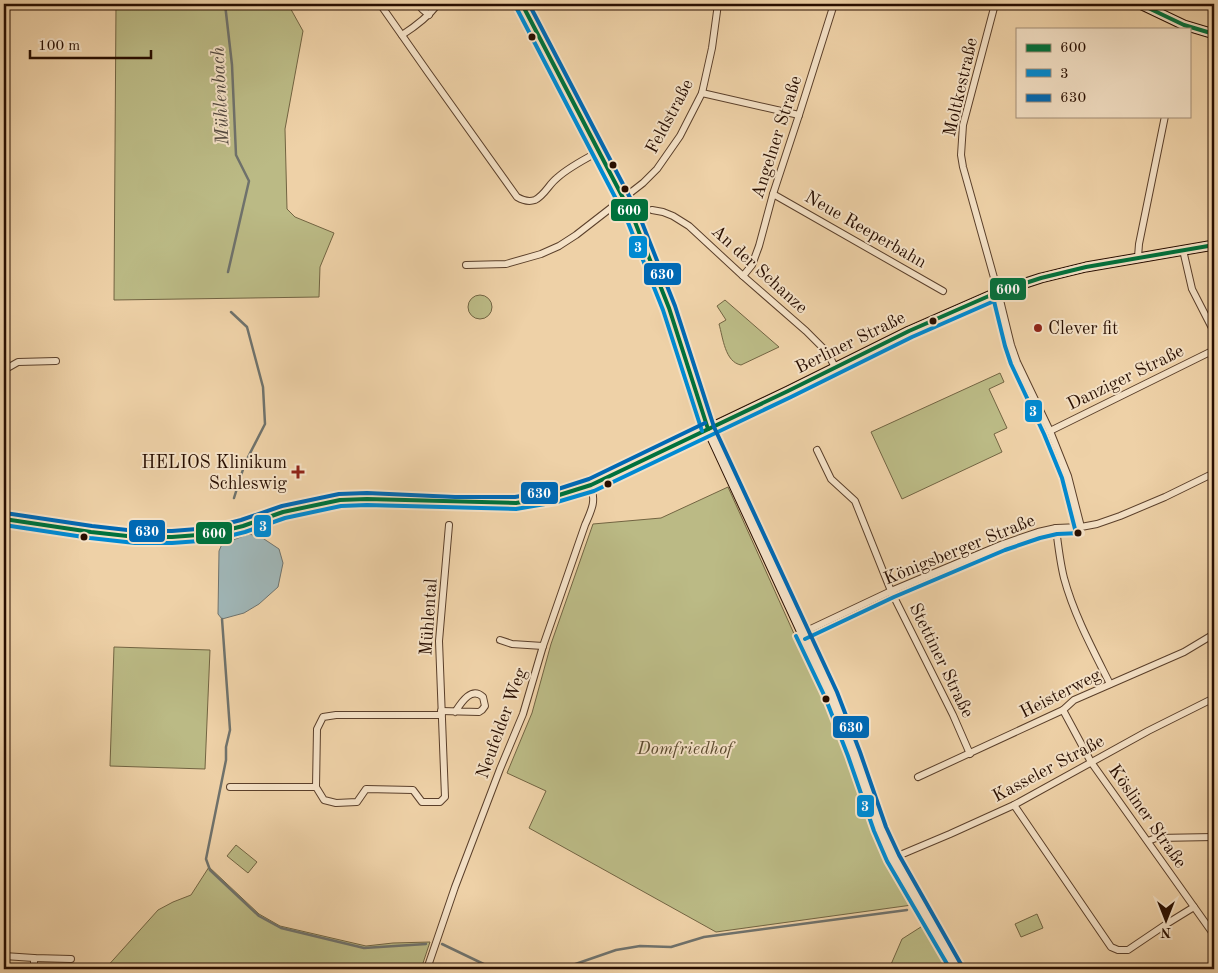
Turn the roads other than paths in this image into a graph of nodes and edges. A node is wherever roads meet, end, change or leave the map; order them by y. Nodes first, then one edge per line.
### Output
1 (380, 4) edge
2 (419, 4) edge
3 (438, 4) edge
4 (522, 4) edge
5 (718, 4) edge
6 (834, 4) edge
7 (995, 4) edge
8 (1140, 4) edge
9 (429, 15) junction
10 (1184, 27) edge
11 (1190, 28) edge
12 (1214, 34) edge
13 (402, 35) junction
14 (702, 93) junction
15 (799, 115) junction
16 (1165, 118) edge
17 (600, 151) junction
18 (773, 194) junction
19 (624, 198) junction
20 (652, 210) dead end
21 (1214, 245) edge
22 (1183, 250) junction
23 (1138, 257) junction
24 (466, 265) dead end
25 (743, 276) junction
26 (943, 291) dead end
27 (998, 292) junction
28 (1214, 332) edge
29 (1214, 350) edge
30 (56, 361) dead end
31 (835, 367) junction
32 (4, 370) edge
33 (708, 429) junction
34 (1050, 430) junction
35 (817, 450) dead end
36 (1214, 473) edge
37 (591, 485) junction
38 (4, 519) edge
39 (449, 525) dead end
40 (1081, 527) junction
41 (1056, 528) junction
42 (891, 591) junction
43 (802, 633) junction
44 (1214, 634) edge
45 (500, 640) dead end
46 (543, 646) junction
47 (1110, 684) junction
48 (1214, 698) edge
49 (1064, 710) junction
50 (455, 712) junction
51 (441, 713) junction
52 (970, 754) junction
53 (1091, 762) junction
54 (918, 777) dead end
55 (230, 787) dead end
56 (316, 787) junction
57 (1014, 805) junction
58 (1214, 837) edge
59 (1148, 841) junction
60 (893, 858) junction
61 (1194, 907) junction
62 (1214, 935) edge
63 (4, 956) edge
64 (34, 958) junction
65 (71, 959) dead end
66 (34, 969) edge
67 (427, 969) edge
68 (957, 969) edge

1 - 13 street
2 - 9 street
3 - 9 street
4 - 17 street
5 - 14 street, Feldstraße
6 - 15 street, Angelner Straße
7 - 27 street, Moltkestraße
8 - 10 street
9 - 13 street
11 - 12 street
13 - 17 street
14 - 15 street
14 - 19 street, Feldstraße
15 - 18 street, Angelner Straße
16 - 23 street
17 - 19 street
18 - 25 street, Angelner Straße
18 - 26 street, Neue Reeperbahn
19 - 24 street, Feldstraße
19 - 33 street
20 - 25 street, An der Schanze
21 - 22 street, Berliner Straße
22 - 23 street, Berliner Straße
22 - 28 street
23 - 27 street, Berliner Straße
25 - 31 street, An der Schanze
27 - 31 street, Berliner Straße
27 - 34 street, Moltkestraße
29 - 34 street, Danziger Straße
30 - 32 street
31 - 33 street, Berliner Straße
33 - 37 street, Berliner Straße
33 - 43 street
34 - 40 street, Moltkestraße
35 - 42 street, Stettiner Straße
36 - 40 street, Königsberger Straße
37 - 38 street, Berliner Straße
37 - 46 street, Neufelder Weg
39 - 51 street, Mühlental
40 - 41 street, Königsberger Straße
41 - 42 street, Königsberger Straße
41 - 47 street
42 - 43 street, Königsberger Straße
42 - 52 street, Stettiner Straße
43 - 60 street
44 - 47 street, Heisterweg
45 - 46 street
46 - 67 street, Neufelder Weg
47 - 49 street, Heisterweg
48 - 53 street, Kasseler Straße
49 - 52 street, Heisterweg
49 - 53 street, Kösliner Straße
50 - 50 street
50 - 51 street
51 - 56 street
51 - 56 street, Mühlental
52 - 54 street, Heisterweg
53 - 57 street, Kasseler Straße
53 - 59 street, Kösliner Straße
55 - 56 street
57 - 60 street, Kasseler Straße
57 - 61 street
58 - 59 street
59 - 61 street, Kösliner Straße
60 - 68 street
61 - 62 street, Kösliner Straße
63 - 64 street
64 - 65 street
64 - 66 street

